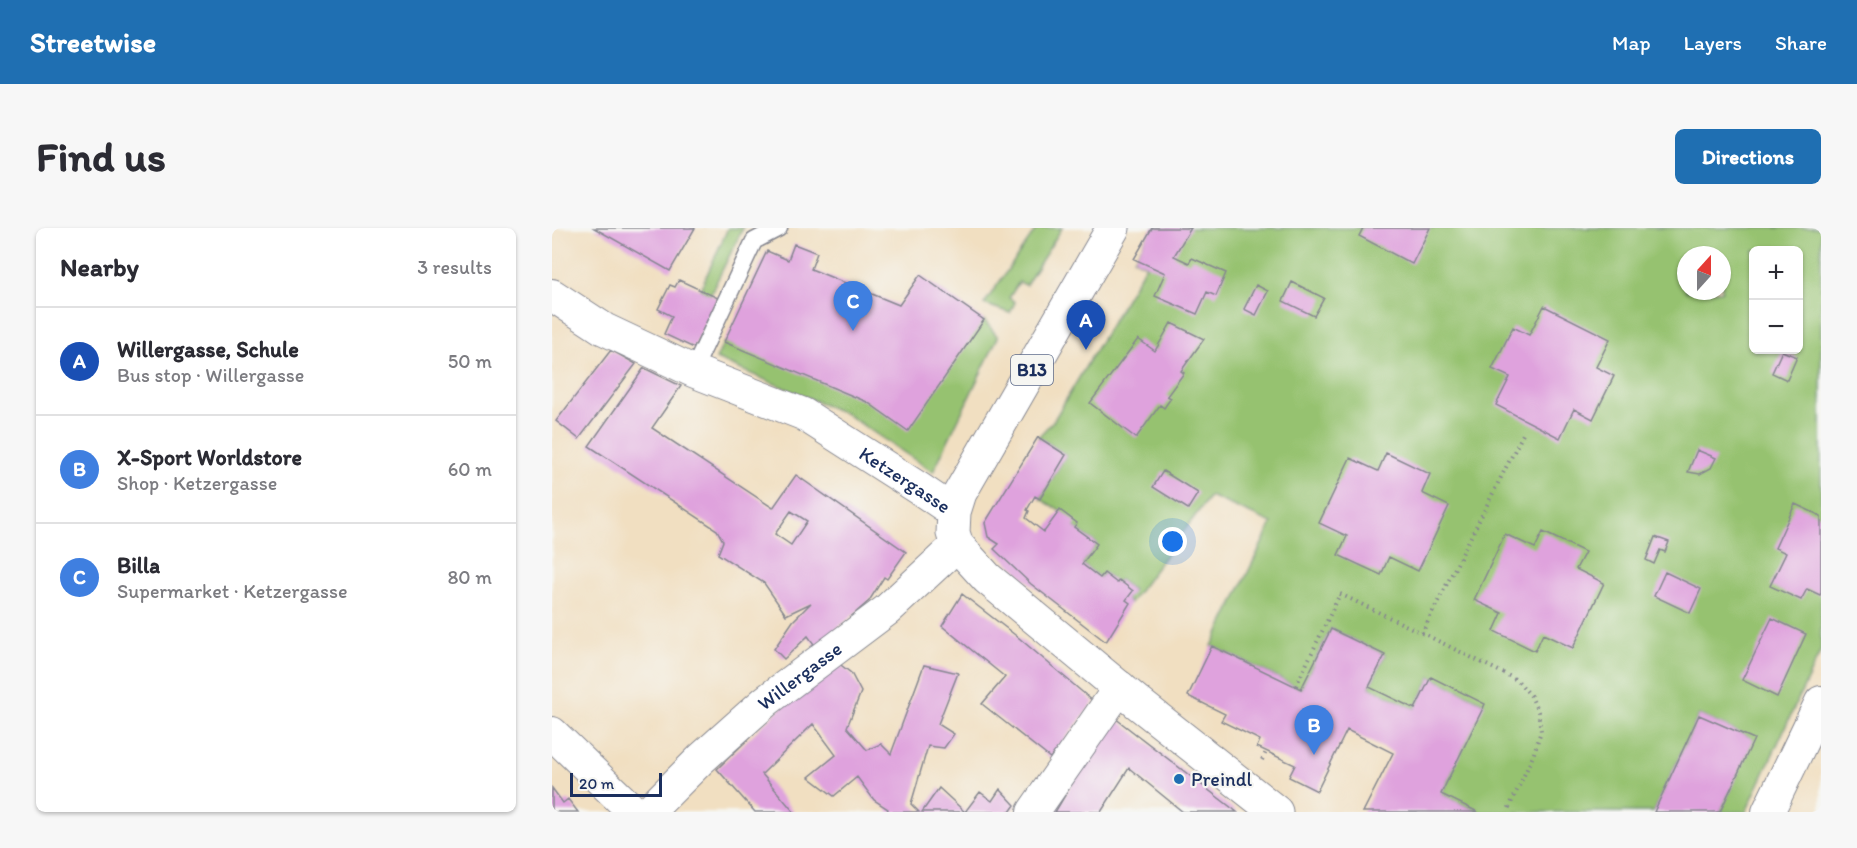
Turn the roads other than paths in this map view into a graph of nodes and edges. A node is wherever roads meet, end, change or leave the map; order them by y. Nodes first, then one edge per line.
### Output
1 (779, 228) edge
2 (1113, 228) edge
3 (552, 295) edge
4 (693, 371) junction
5 (954, 512) junction
6 (957, 545) junction
7 (1120, 687) junction
8 (1821, 702) edge
9 (552, 733) edge
10 (634, 812) edge
11 (648, 812) edge
12 (1033, 812) edge
13 (1276, 812) edge
14 (1768, 812) edge

1 - 4 lane
2 - 5 main road, B13
3 - 4 street, Ketzergasse
4 - 5 street, Ketzergasse
5 - 6 main road, Ketzergasse / B13
6 - 7 main road
6 - 11 street, Willergasse
7 - 12 street
7 - 13 main road
8 - 14 street
9 - 10 street

